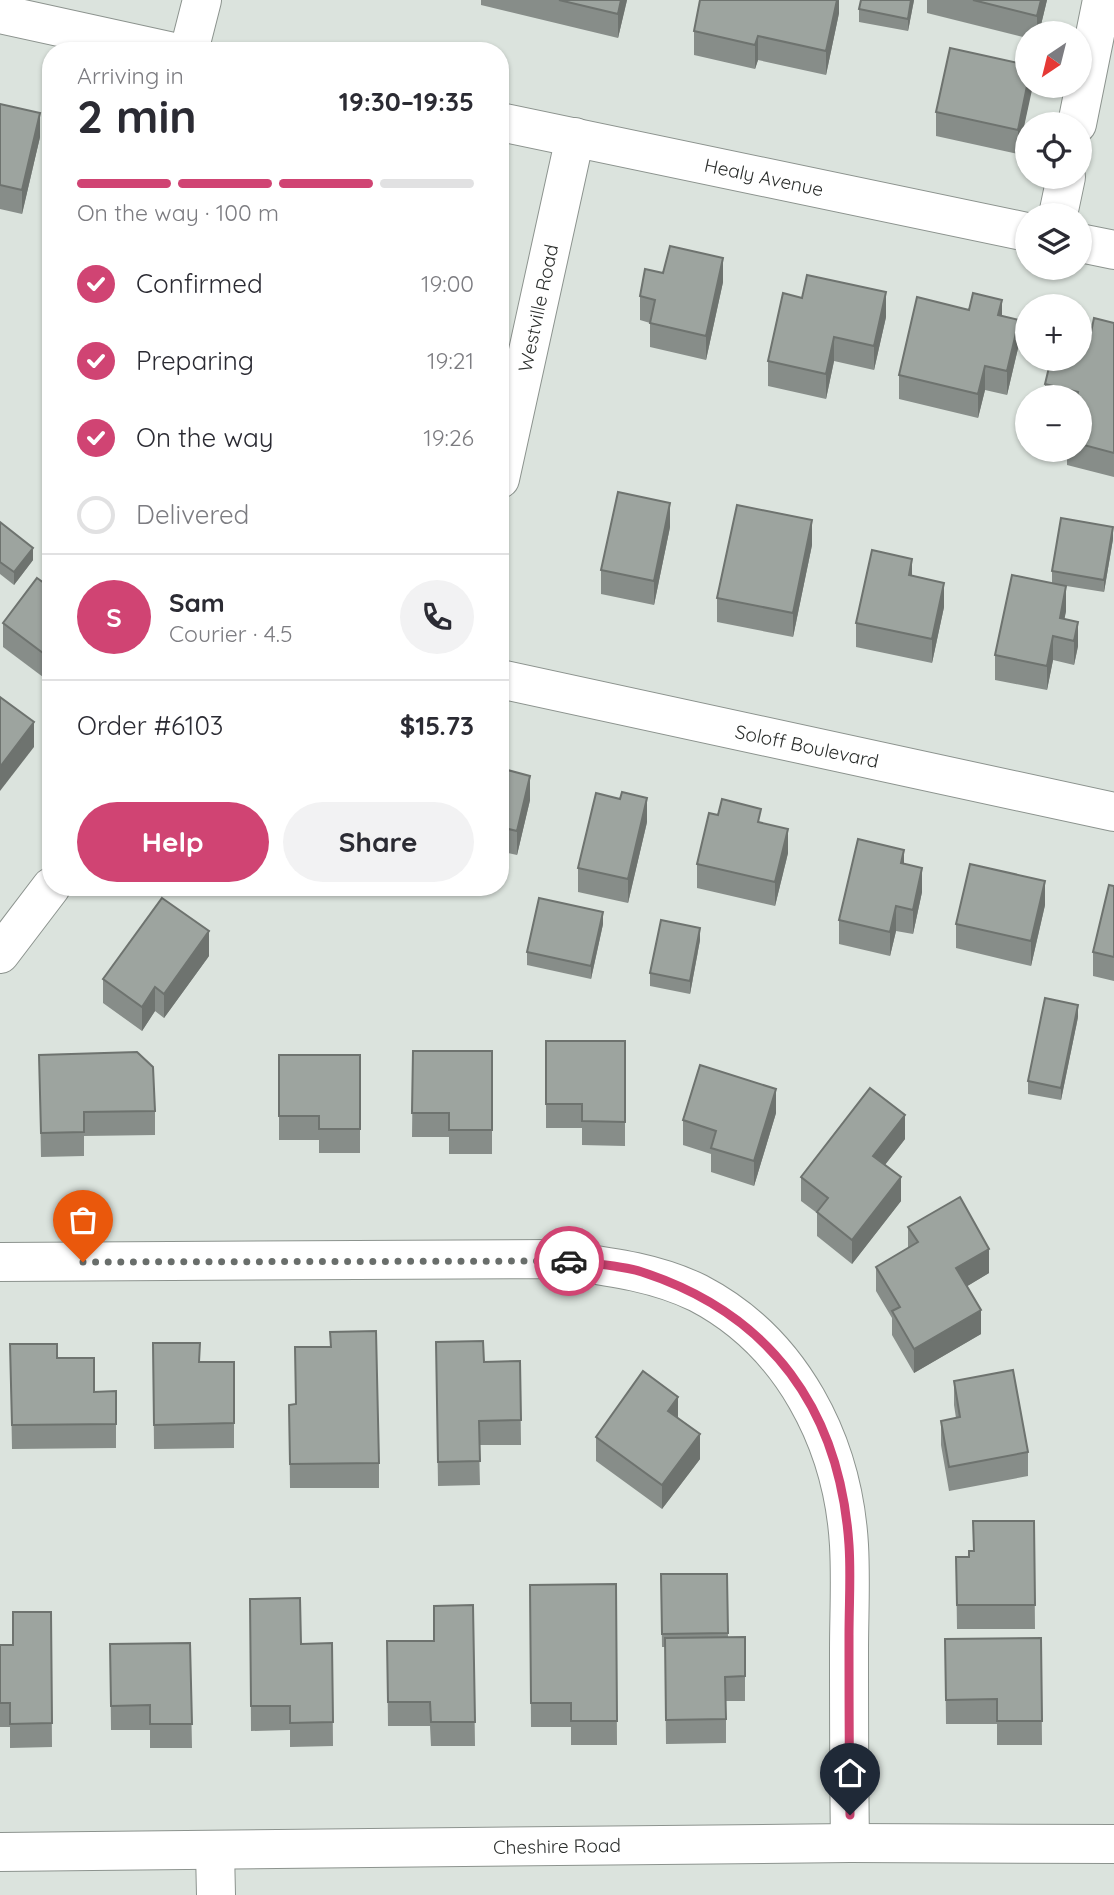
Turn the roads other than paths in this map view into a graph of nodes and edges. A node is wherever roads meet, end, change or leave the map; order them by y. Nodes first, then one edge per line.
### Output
1 (202, 0) edge
2 (1102, 0) edge
3 (0, 14) edge
4 (128, 42) edge
5 (191, 42) edge
6 (1079, 112) edge
7 (509, 124) edge
8 (575, 137) junction
9 (1015, 229) edge
10 (1092, 245) edge
11 (1114, 250) edge
12 (509, 438) edge
13 (509, 681) edge
14 (1114, 812) edge
15 (44, 896) edge
16 (0, 954) edge
17 (0, 1262) edge
18 (850, 1843) junction
19 (1114, 1844) edge
20 (215, 1851) junction
21 (0, 1852) edge
22 (216, 1895) edge

1 - 5 street
2 - 6 street
3 - 4 street
7 - 8 street, Healy Avenue
8 - 9 street, Healy Avenue
8 - 12 street, Westville Road
10 - 11 street
13 - 14 street, Soloff Boulevard
15 - 16 street
17 - 18 street
18 - 19 street, Cheshire Road
18 - 20 street, Cheshire Road
20 - 21 street, Cheshire Road
20 - 22 street

